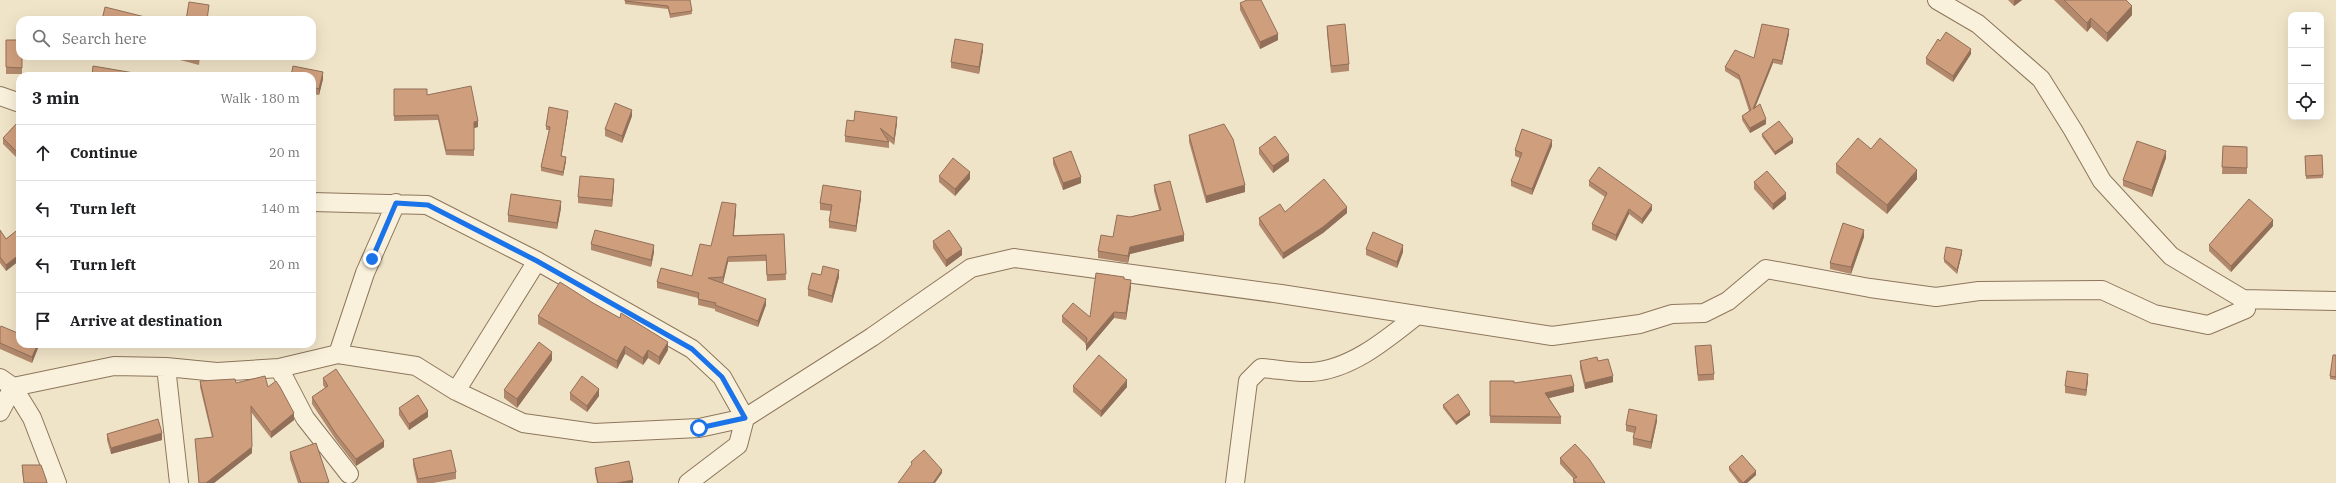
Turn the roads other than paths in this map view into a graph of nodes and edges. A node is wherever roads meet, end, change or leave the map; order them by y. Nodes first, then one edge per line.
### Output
1 (1937, 0) edge
2 (0, 96) edge
3 (16, 102) edge
4 (316, 202) edge
5 (396, 203) junction
6 (537, 261) junction
7 (2243, 299) junction
8 (2336, 301) edge
9 (1416, 316) junction
10 (338, 354) junction
11 (166, 367) junction
12 (279, 368) junction
13 (6, 382) edge
14 (456, 390) junction
15 (0, 412) edge
16 (745, 418) junction
17 (349, 474) dead end
18 (57, 483) edge
19 (179, 483) edge
20 (688, 483) edge
21 (1235, 483) edge

1 - 7 street
2 - 3 street
4 - 5 street
5 - 6 street
5 - 10 street
6 - 14 street
6 - 16 street
7 - 8 street
7 - 9 street
9 - 16 street
9 - 21 street
10 - 12 street
10 - 14 street
11 - 12 street
11 - 13 street
11 - 19 street
12 - 17 street
13 - 15 street
13 - 18 street
14 - 16 street
16 - 20 street

